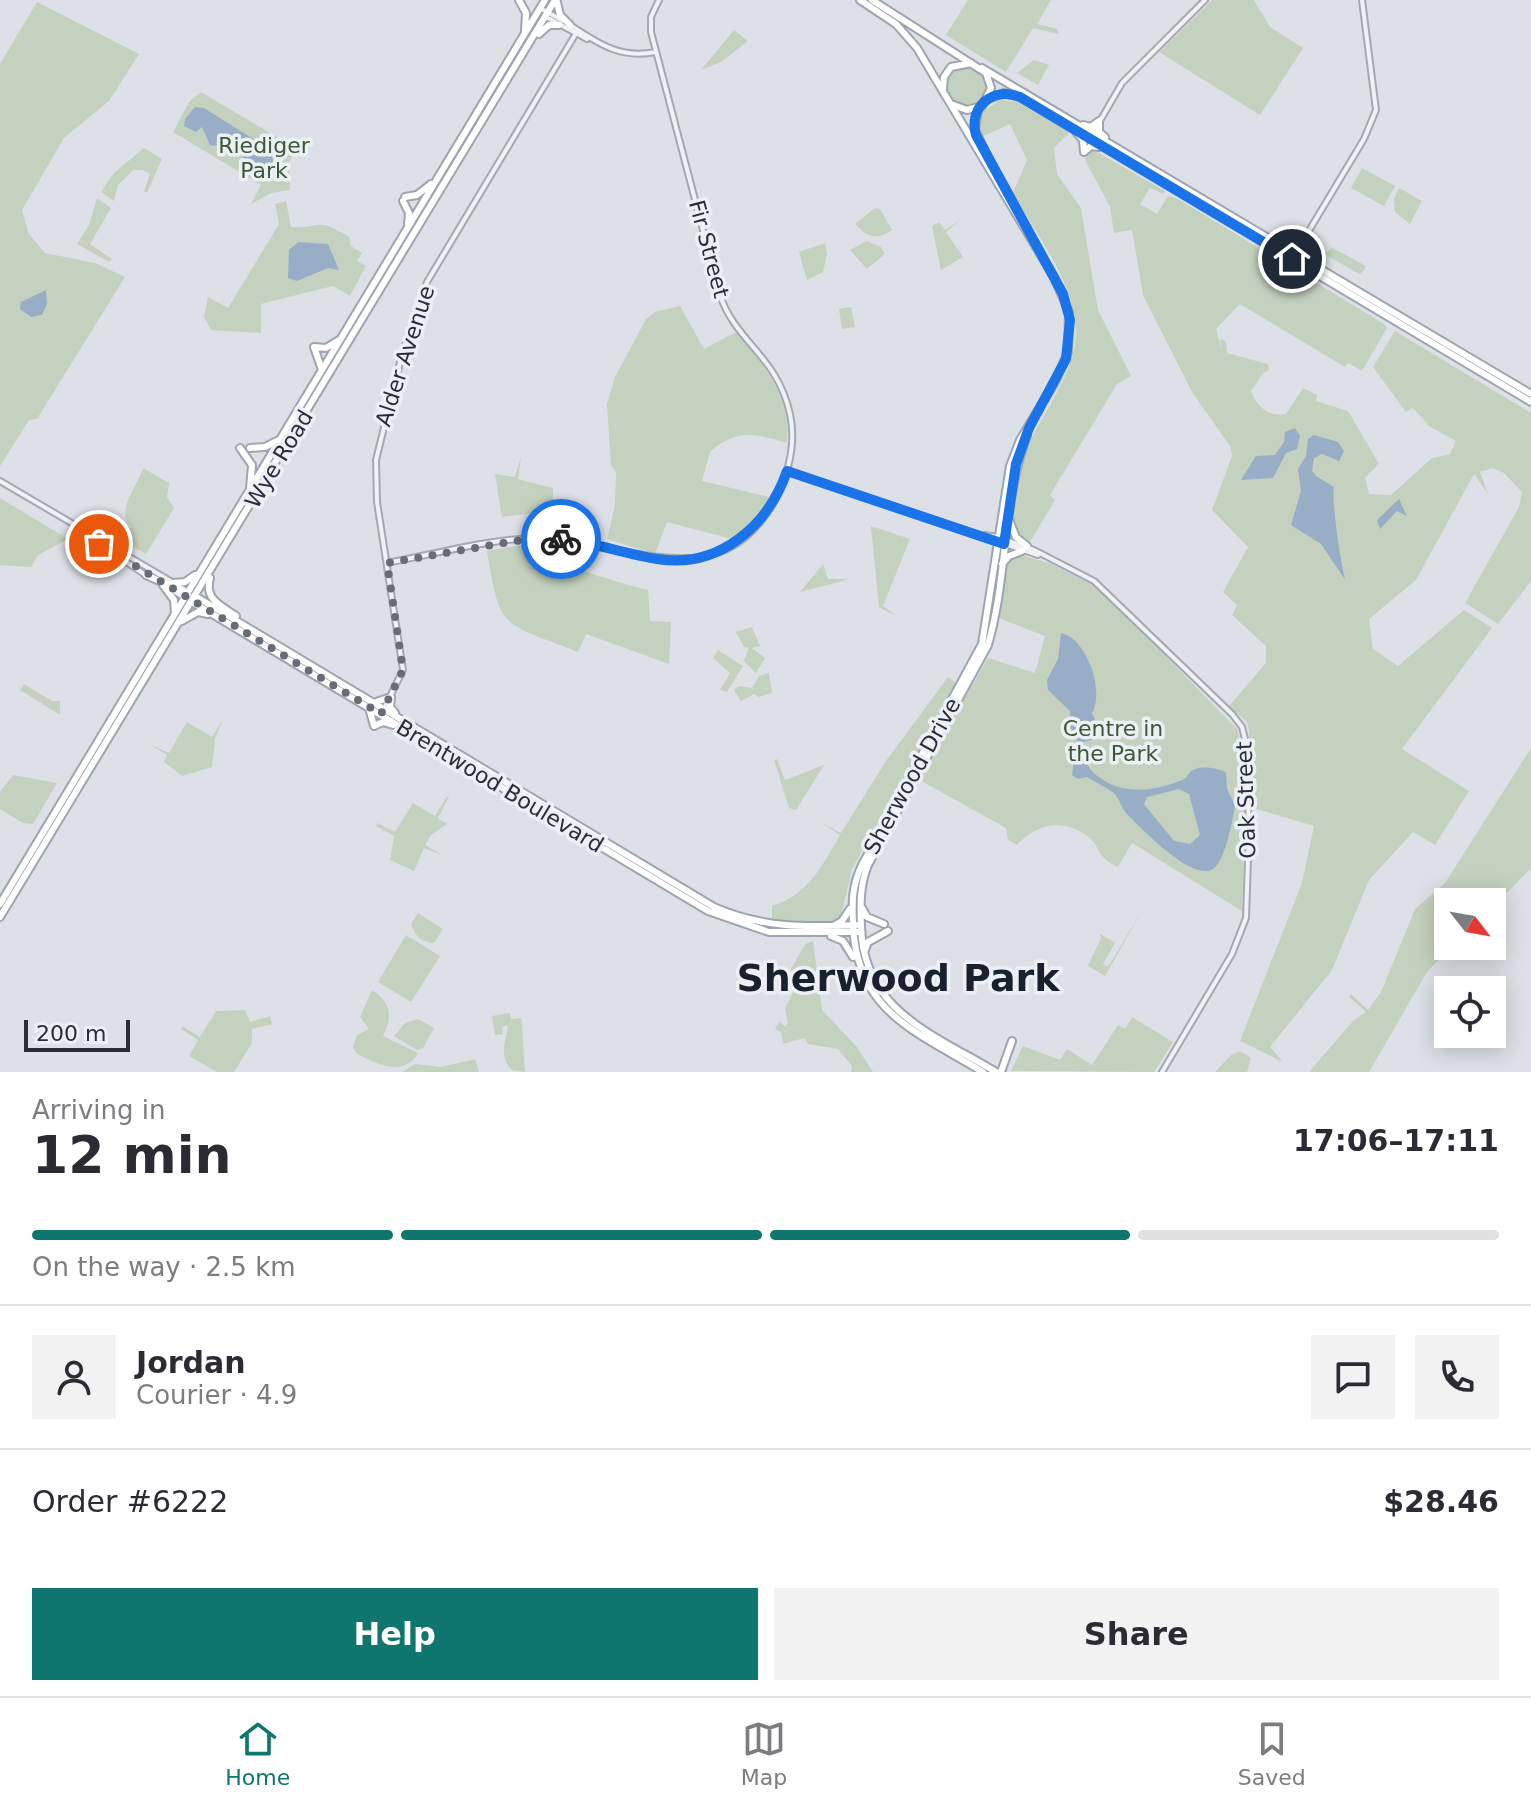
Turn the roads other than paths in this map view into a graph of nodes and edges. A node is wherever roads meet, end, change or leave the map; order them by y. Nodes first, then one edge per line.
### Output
1 (519, 0) edge
2 (552, 0) edge
3 (659, 0) edge
4 (860, 0) edge
5 (872, 0) edge
6 (1205, 0) edge
7 (1362, 0) edge
8 (544, 12) junction
9 (559, 25) junction
10 (570, 25) junction
11 (576, 33) junction
12 (524, 36) junction
13 (528, 46) junction
14 (656, 52) junction
15 (979, 66) junction
16 (944, 92) junction
17 (988, 99) junction
18 (951, 104) junction
19 (979, 108) junction
20 (1099, 121) junction
21 (1073, 125) junction
22 (1092, 136) junction
23 (1112, 152) junction
24 (1126, 153) junction
25 (438, 180) junction
26 (1005, 193) junction
27 (407, 230) junction
28 (1294, 256) junction
29 (342, 338) junction
30 (322, 371) junction
31 (1531, 394) edge
32 (1531, 402) edge
33 (1029, 428) junction
34 (281, 439) junction
35 (240, 448) dead end
36 (250, 448) dead end
37 (787, 471) junction
38 (0, 481) edge
39 (249, 493) junction
40 (1008, 514) junction
41 (77, 527) junction
42 (1001, 540) junction
43 (1024, 548) junction
44 (387, 563) junction
45 (204, 567) junction
46 (1001, 568) junction
47 (211, 571) junction
48 (146, 575) junction
49 (173, 583) junction
50 (163, 585) junction
51 (190, 596) junction
52 (214, 616) junction
53 (175, 621) junction
54 (268, 639) junction
55 (391, 697) junction
56 (370, 704) junction
57 (382, 711) junction
58 (402, 723) junction
59 (854, 884) junction
60 (852, 902) junction
61 (0, 904) edge
62 (860, 905) junction
63 (0, 917) edge
64 (829, 927) junction
65 (857, 928) junction
66 (819, 934) junction
67 (864, 957) junction
68 (858, 967) junction
69 (1012, 1041) dead end
70 (983, 1072) edge
71 (997, 1072) edge
72 (1162, 1072) edge

1 - 12 main road
2 - 8 main road, Wye Road
2 - 10 main road
3 - 14 street, Fir Street
4 - 16 main road
5 - 15 main road
6 - 20 street
7 - 28 street
8 - 9 street
8 - 10 street
8 - 12 main road, Wye Road
8 - 13 main road, Wye Road
9 - 11 street
9 - 13 main road
10 - 11 street
11 - 14 street
11 - 44 street, Alder Avenue
12 - 25 main road, Wye Road
13 - 47 main road, Wye Road
14 - 37 street, Fir Street
15 - 16 main road
15 - 17 main road
15 - 21 main road
16 - 18 main road
17 - 19 main road
17 - 21 main road
18 - 19 main road
18 - 26 main road, Sherwood Drive
19 - 26 main road, Sherwood Drive
20 - 21 main road
20 - 22 street
20 - 24 main road
21 - 22 main road
21 - 23 main road
22 - 23 main road
22 - 24 main road
23 - 28 main road
24 - 28 main road
25 - 27 main road, Wye Road
25 - 27 main road
26 - 33 main road, Sherwood Drive
27 - 29 main road, Wye Road
28 - 31 main road
28 - 32 main road
29 - 30 main road, Wye Road
29 - 30 main road
30 - 34 main road, Wye Road
33 - 40 main road, Sherwood Drive
33 - 42 main road, Sherwood Drive
34 - 36 main road
34 - 39 main road, Wye Road
35 - 39 main road
37 - 42 street, Oak Street
37 - 44 street, Fir Street
38 - 41 street, Brentwood Boulevard
39 - 45 main road, Wye Road
40 - 42 main road, Sherwood Drive
40 - 43 main road
41 - 48 street, Brentwood Boulevard
41 - 49 street, Brentwood Boulevard
42 - 43 street, Oak Street
42 - 46 main road, Sherwood Drive
42 - 59 main road, Sherwood Drive
43 - 46 main road
43 - 72 street, Oak Street
44 - 55 street, Alder Avenue
45 - 49 main road
45 - 51 main road, Wye Road
46 - 62 main road, Sherwood Drive
47 - 51 main road, Wye Road
47 - 54 main road
48 - 50 street, Brentwood Boulevard
48 - 51 main road
49 - 51 street, Brentwood Boulevard
50 - 51 street, Brentwood Boulevard
50 - 53 main road
51 - 52 main road, Brentwood Boulevard
51 - 53 main road, Wye Road
51 - 54 main road, Brentwood Boulevard
52 - 53 main road
52 - 56 main road, Brentwood Boulevard
53 - 61 main road, Wye Road
53 - 63 main road, Wye Road
54 - 56 main road, Brentwood Boulevard
55 - 56 main road
55 - 57 street, Alder Avenue
55 - 58 main road
56 - 57 main road, Brentwood Boulevard
56 - 58 main road
57 - 58 main road, Brentwood Boulevard
58 - 64 main road, Brentwood Boulevard
58 - 66 main road, Brentwood Boulevard
59 - 60 main road, Sherwood Drive
59 - 65 main road
60 - 64 main road
60 - 65 main road, Sherwood Drive
62 - 65 main road, Sherwood Drive
62 - 67 main road
64 - 65 main road, Brentwood Boulevard
65 - 66 main road, Brentwood Boulevard
65 - 67 main road, Sherwood Drive
65 - 68 main road, Sherwood Drive
66 - 68 main road
67 - 71 main road, Sherwood Drive
68 - 70 main road, Sherwood Drive
69 - 71 main road

